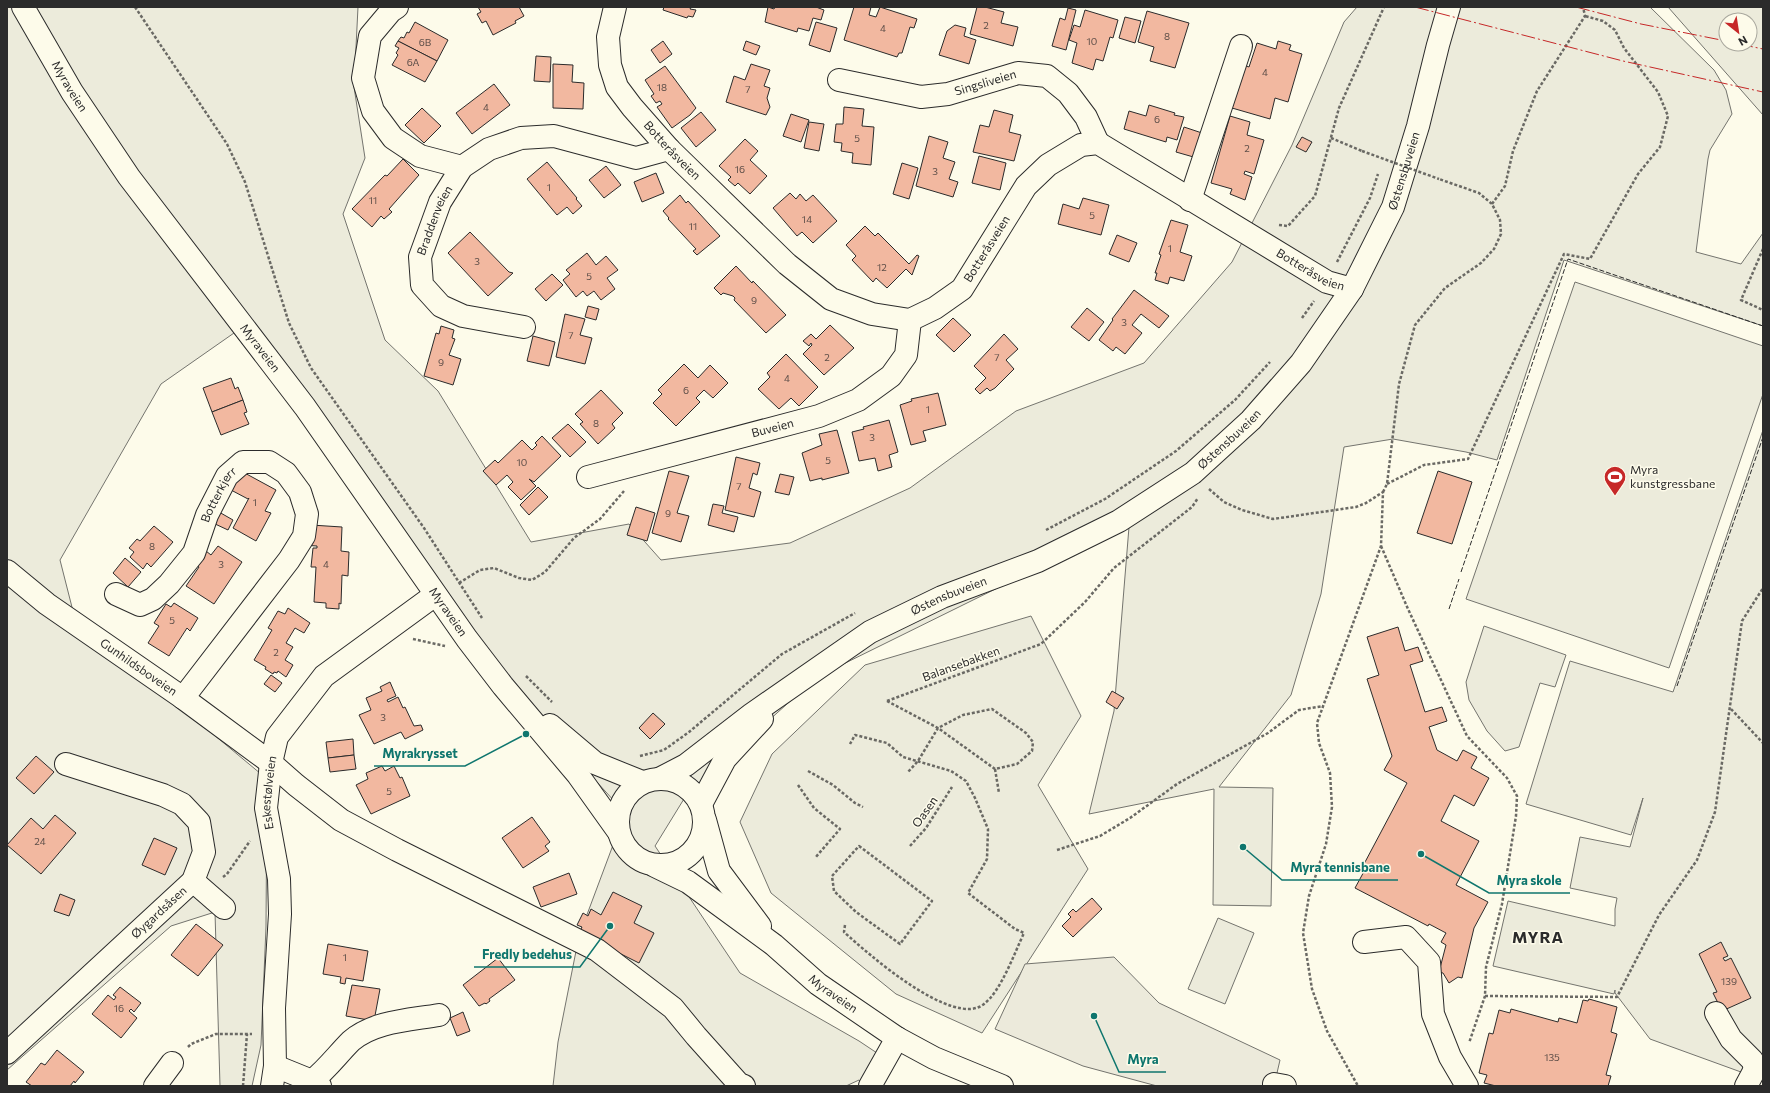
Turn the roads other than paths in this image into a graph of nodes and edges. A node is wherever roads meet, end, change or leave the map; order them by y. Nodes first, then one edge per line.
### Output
1 (23, 7) edge
2 (397, 7) edge
3 (615, 7) edge
4 (1449, 7) edge
5 (1241, 46) dead end
6 (839, 80) dead end
7 (1098, 143) junction
8 (669, 149) junction
9 (462, 167) junction
10 (1190, 200) junction
11 (1352, 289) junction
12 (910, 320) junction
13 (524, 327) dead end
14 (588, 477) dead end
15 (7, 571) edge
16 (116, 594) dead end
17 (435, 595) junction
18 (802, 678) junction
19 (503, 686) junction
20 (183, 698) junction
21 (271, 763) junction
22 (66, 764) dead end
23 (651, 780) junction
24 (703, 812) junction
25 (618, 831) junction
26 (654, 866) junction
27 (193, 881) junction
28 (224, 908) dead end
29 (1364, 942) dead end
30 (774, 945) junction
31 (1716, 1013) dead end
32 (439, 1015) dead end
33 (897, 1038) junction
34 (7, 1053) edge
35 (172, 1064) road end
36 (273, 1076) edge
37 (1463, 1078) edge
38 (316, 1083) edge
39 (155, 1086) edge
40 (744, 1086) edge
41 (870, 1086) edge
42 (1002, 1086) edge
43 (1746, 1086) edge

1 - 17 street, Myraveien
2 - 9 street
3 - 8 street, Botteråsveien
4 - 11 street, Østensbuveien
5 - 10 street
6 - 7 street, Singsliveien
7 - 10 street, Botteråsveien
7 - 12 street, Botteråsveien
8 - 9 street, Braddenveien
8 - 12 street, Botteråsveien
9 - 13 street, Braddenveien
10 - 11 street, Botteråsveien
11 - 18 street, Østensbuveien
12 - 14 street, Buveien
15 - 20 street, Gunhildsboveien
16 - 20 street, Botterkjerr
17 - 19 street, Myraveien
17 - 21 street, Eskestølveien
18 - 23 street, Østensbuveien
18 - 24 street, Østensbuveien
19 - 23 street, Myraveien
19 - 25 street, Myraveien
20 - 21 street, Gunhildsboveien
21 - 36 street, Eskestølveien
21 - 40 street, Gunhildsboveien
22 - 27 street, Øygardsåsen
23 - 24 street
23 - 25 street
24 - 26 street
24 - 30 street, Myraveien
25 - 26 street
26 - 30 street, Myraveien
27 - 28 street
27 - 34 street, Øygardsåsen
29 - 37 street
30 - 33 street, Myraveien
31 - 43 street
32 - 38 street
33 - 41 street
33 - 42 street, Myraveien
35 - 39 street
36 - 38 street

